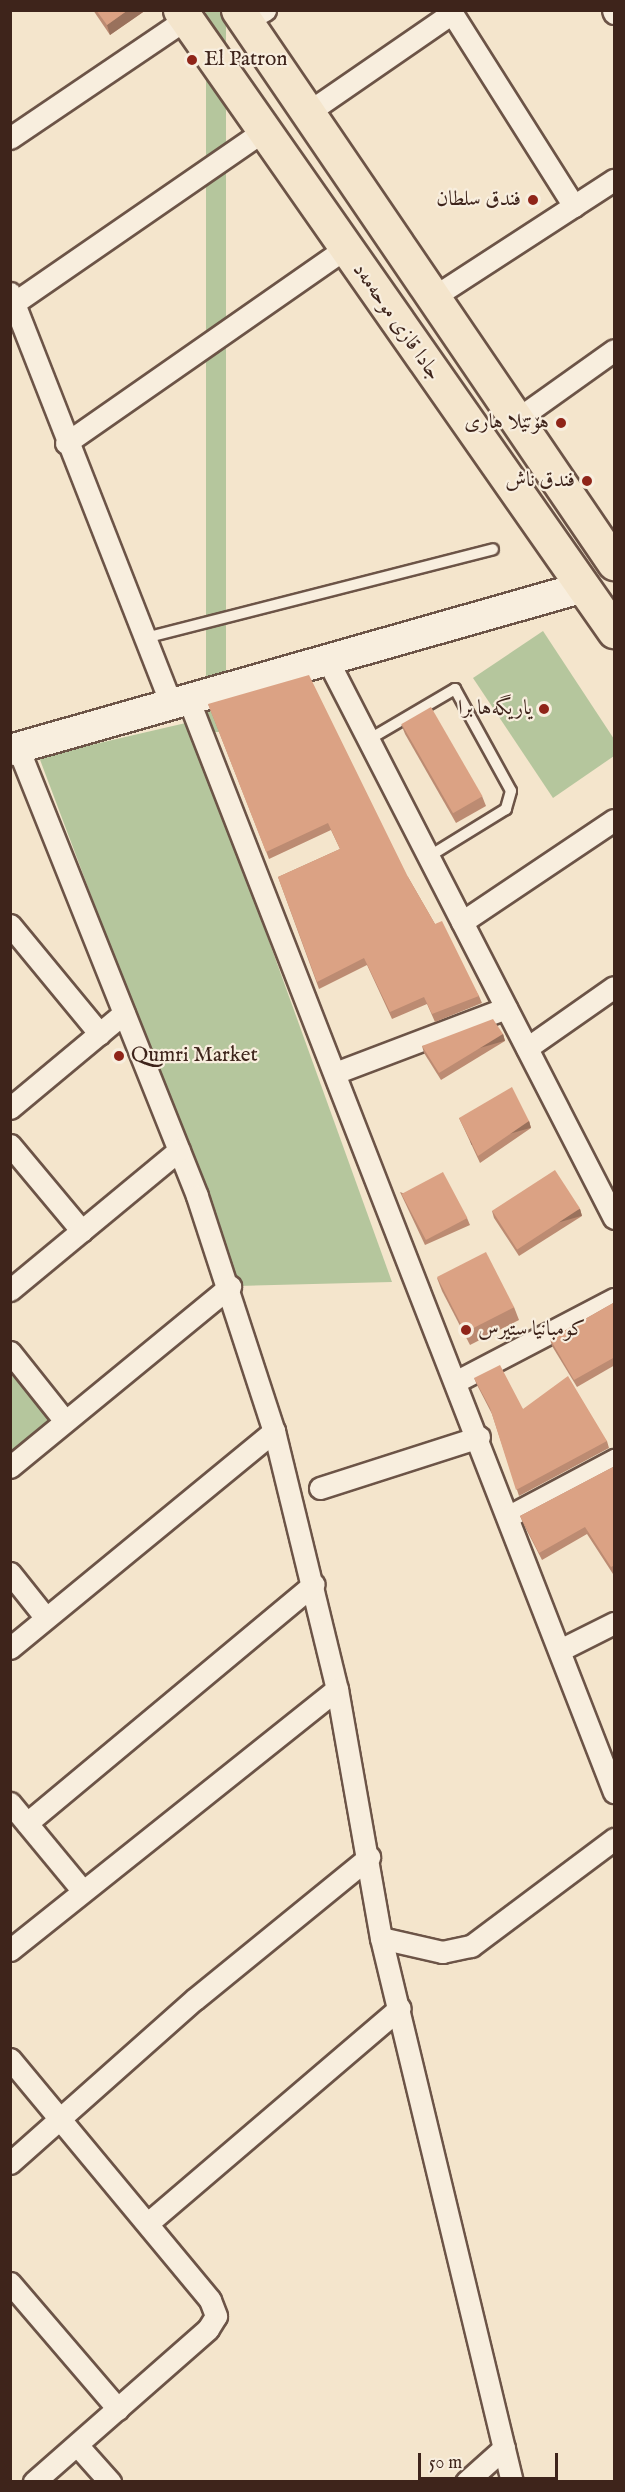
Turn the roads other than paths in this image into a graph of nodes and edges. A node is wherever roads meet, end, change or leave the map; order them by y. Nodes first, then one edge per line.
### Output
1 (451, 12) edge
2 (249, 14) edge
3 (183, 15) edge
4 (307, 113) junction
5 (263, 131) junction
6 (10, 138) edge
7 (615, 180) edge
8 (574, 206) junction
9 (344, 249) junction
10 (12, 298) edge
11 (432, 298) junction
12 (615, 350) edge
13 (516, 420) junction
14 (66, 443) junction
15 (493, 549) dead end
16 (615, 563) edge
17 (584, 586) junction
18 (615, 631) edge
19 (145, 638) junction
20 (328, 661) junction
21 (180, 703) junction
22 (368, 740) junction
23 (14, 749) edge
24 (615, 820) edge
25 (428, 857) junction
26 (462, 922) junction
27 (10, 925) edge
28 (615, 987) edge
29 (506, 1008) junction
30 (124, 1013) junction
31 (100, 1034) junction
32 (527, 1048) junction
33 (335, 1073) junction
34 (10, 1108) edge
35 (10, 1145) edge
36 (179, 1150) junction
37 (615, 1218) edge
38 (82, 1231) junction
39 (230, 1286) junction
40 (10, 1290) edge
41 (615, 1299) edge
42 (10, 1352) edge
43 (457, 1381) junction
44 (64, 1420) junction
45 (274, 1431) junction
46 (479, 1437) junction
47 (615, 1460) edge
48 (10, 1467) edge
49 (320, 1488) dead end
50 (511, 1515) junction
51 (10, 1573) edge
52 (314, 1584) junction
53 (45, 1617) junction
54 (615, 1623) edge
55 (10, 1648) edge
56 (560, 1650) junction
57 (337, 1689) junction
58 (613, 1783) edge
59 (10, 1803) edge
60 (27, 1823) junction
61 (615, 1839) edge
62 (369, 1857) junction
63 (82, 1890) junction
64 (381, 1938) junction
65 (10, 1950) edge
66 (400, 2008) junction
67 (10, 2059) edge
68 (63, 2119) junction
69 (10, 2163) edge
70 (148, 2223) junction
71 (14, 2294) edge
72 (118, 2409) junction
73 (77, 2445) junction
74 (504, 2448) junction
75 (34, 2481) edge
76 (111, 2481) edge
77 (466, 2481) edge
78 (512, 2481) edge

1 - 4 street
1 - 8 street
2 - 4 main road, جادا قازی موحەمەد
3 - 5 main road, جادا قازی موحەمەد
3 - 6 street
4 - 11 main road, جادا قازی موحەمەد
5 - 9 main road, جادا قازی موحەمەد
5 - 10 street
7 - 8 street
8 - 11 street
9 - 14 street
9 - 17 main road, جادا قازی موحەمەد
10 - 14 street
11 - 13 main road, جادا قازی موحەمەد
12 - 13 street
13 - 16 main road, جادا قازی موحەمەد
14 - 19 street
15 - 19 lane
17 - 18 main road, جادا قازی موحەمەد
17 - 20 street
19 - 21 street
20 - 21 street
20 - 22 street
21 - 23 street
21 - 33 street
22 - 25 street
22 - 25 lane
23 - 30 street
24 - 26 street
25 - 26 street
26 - 29 street
27 - 31 street
28 - 32 street
29 - 32 street
29 - 33 street
30 - 31 street
30 - 36 street
31 - 34 street
32 - 37 street
33 - 43 street
35 - 38 street
36 - 38 street
36 - 39 street
38 - 40 street
39 - 44 street
39 - 45 street
41 - 43 street
42 - 44 street
43 - 46 street
44 - 48 street
45 - 52 street
45 - 53 street
46 - 49 street
46 - 50 street
47 - 50 street
50 - 56 street
51 - 53 street
52 - 57 street
52 - 60 street
53 - 55 street
54 - 56 street
56 - 58 street
57 - 62 street
57 - 63 street
59 - 60 street
60 - 63 street
61 - 64 street
62 - 64 street
62 - 68 street
63 - 65 street
64 - 66 street
66 - 70 street
66 - 74 street
67 - 68 street
68 - 69 street
68 - 70 street
70 - 72 street
71 - 72 street
72 - 73 street
73 - 75 street
73 - 76 street
74 - 77 street
74 - 78 street

